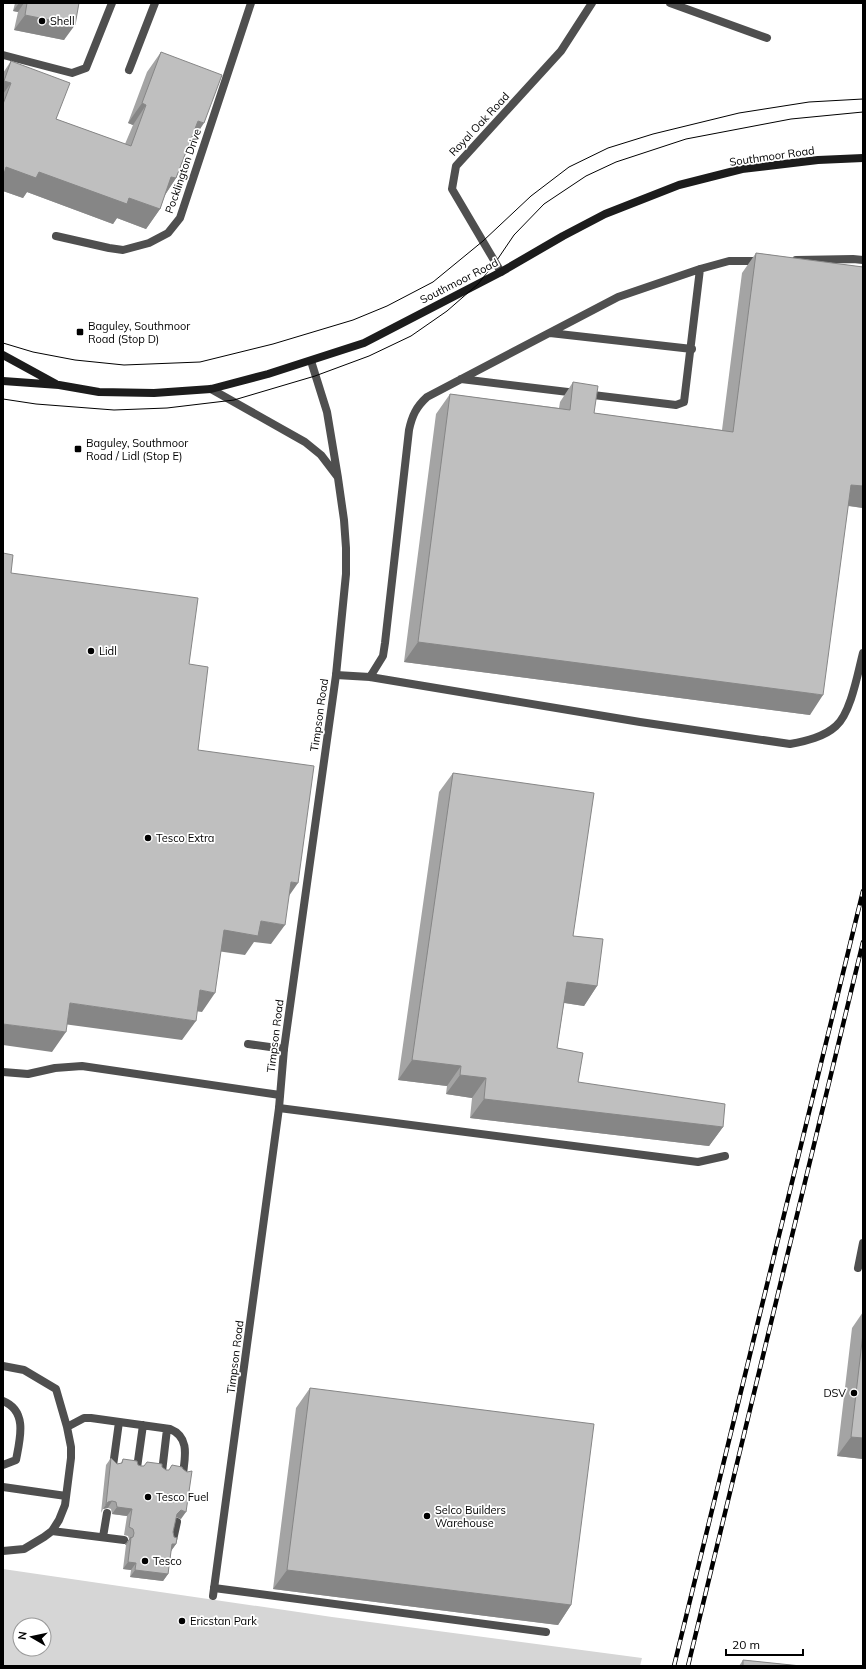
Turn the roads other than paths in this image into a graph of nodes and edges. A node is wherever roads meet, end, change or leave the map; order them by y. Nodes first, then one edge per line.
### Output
1 (112, 3) edge
2 (155, 3) edge
3 (251, 3) edge
4 (592, 3) edge
5 (670, 3) edge
6 (767, 38) dead end
7 (3, 55) edge
8 (129, 70) dead end
9 (863, 158) edge
10 (56, 236) dead end
11 (768, 260) edge
12 (791, 260) edge
13 (863, 260) edge
14 (700, 269) junction
15 (501, 272) junction
16 (549, 333) junction
17 (692, 349) junction
18 (3, 355) edge
19 (311, 361) junction
20 (460, 379) junction
21 (3, 381) edge
22 (59, 385) junction
23 (211, 388) junction
24 (338, 478) junction
25 (863, 653) edge
26 (336, 675) junction
27 (370, 677) junction
28 (248, 1044) dead end
29 (284, 1049) junction
30 (3, 1072) edge
31 (280, 1095) junction
32 (279, 1108) junction
33 (725, 1156) dead end
34 (863, 1243) edge
35 (858, 1268) dead end
36 (3, 1366) edge
37 (3, 1401) edge
38 (118, 1422) junction
39 (143, 1425) junction
40 (67, 1427) junction
41 (167, 1428) junction
42 (3, 1465) edge
43 (113, 1466) edge
44 (137, 1468) edge
45 (162, 1472) edge
46 (183, 1474) edge
47 (3, 1487) edge
48 (66, 1496) junction
49 (107, 1513) edge
50 (177, 1522) edge
51 (52, 1531) junction
52 (103, 1537) junction
53 (124, 1540) dead end
54 (173, 1540) edge
55 (3, 1550) edge
56 (546, 1632) dead end

1 - 7 street
2 - 8 street
3 - 10 street, Pocklington Drive
4 - 15 street, Royal Oak Road
5 - 6 street
9 - 15 street, Southmoor Road
11 - 14 street
12 - 13 street
14 - 16 street
14 - 17 street
15 - 19 street, Southmoor Road
16 - 17 street
16 - 20 street
17 - 20 street
18 - 22 street, Southmoor Road
19 - 23 street, Southmoor Road
19 - 24 street, Timpson Road
20 - 27 street
21 - 22 street, Southmoor Road
22 - 23 street, Southmoor Road
23 - 24 street, Timpson Road
24 - 26 street, Timpson Road
25 - 27 street
26 - 27 street
26 - 29 street, Timpson Road
28 - 29 street
29 - 31 street, Timpson Road
30 - 31 street
31 - 32 street, Timpson Road
32 - 33 street
32 - 56 street, Timpson Road
34 - 35 street
36 - 40 street
37 - 42 street
38 - 39 street
38 - 40 street
38 - 43 street
39 - 41 street
39 - 44 street
40 - 48 street
41 - 45 street
41 - 46 street
47 - 48 street
48 - 51 street
49 - 52 street
50 - 54 street
51 - 52 street
51 - 55 street
52 - 53 street

